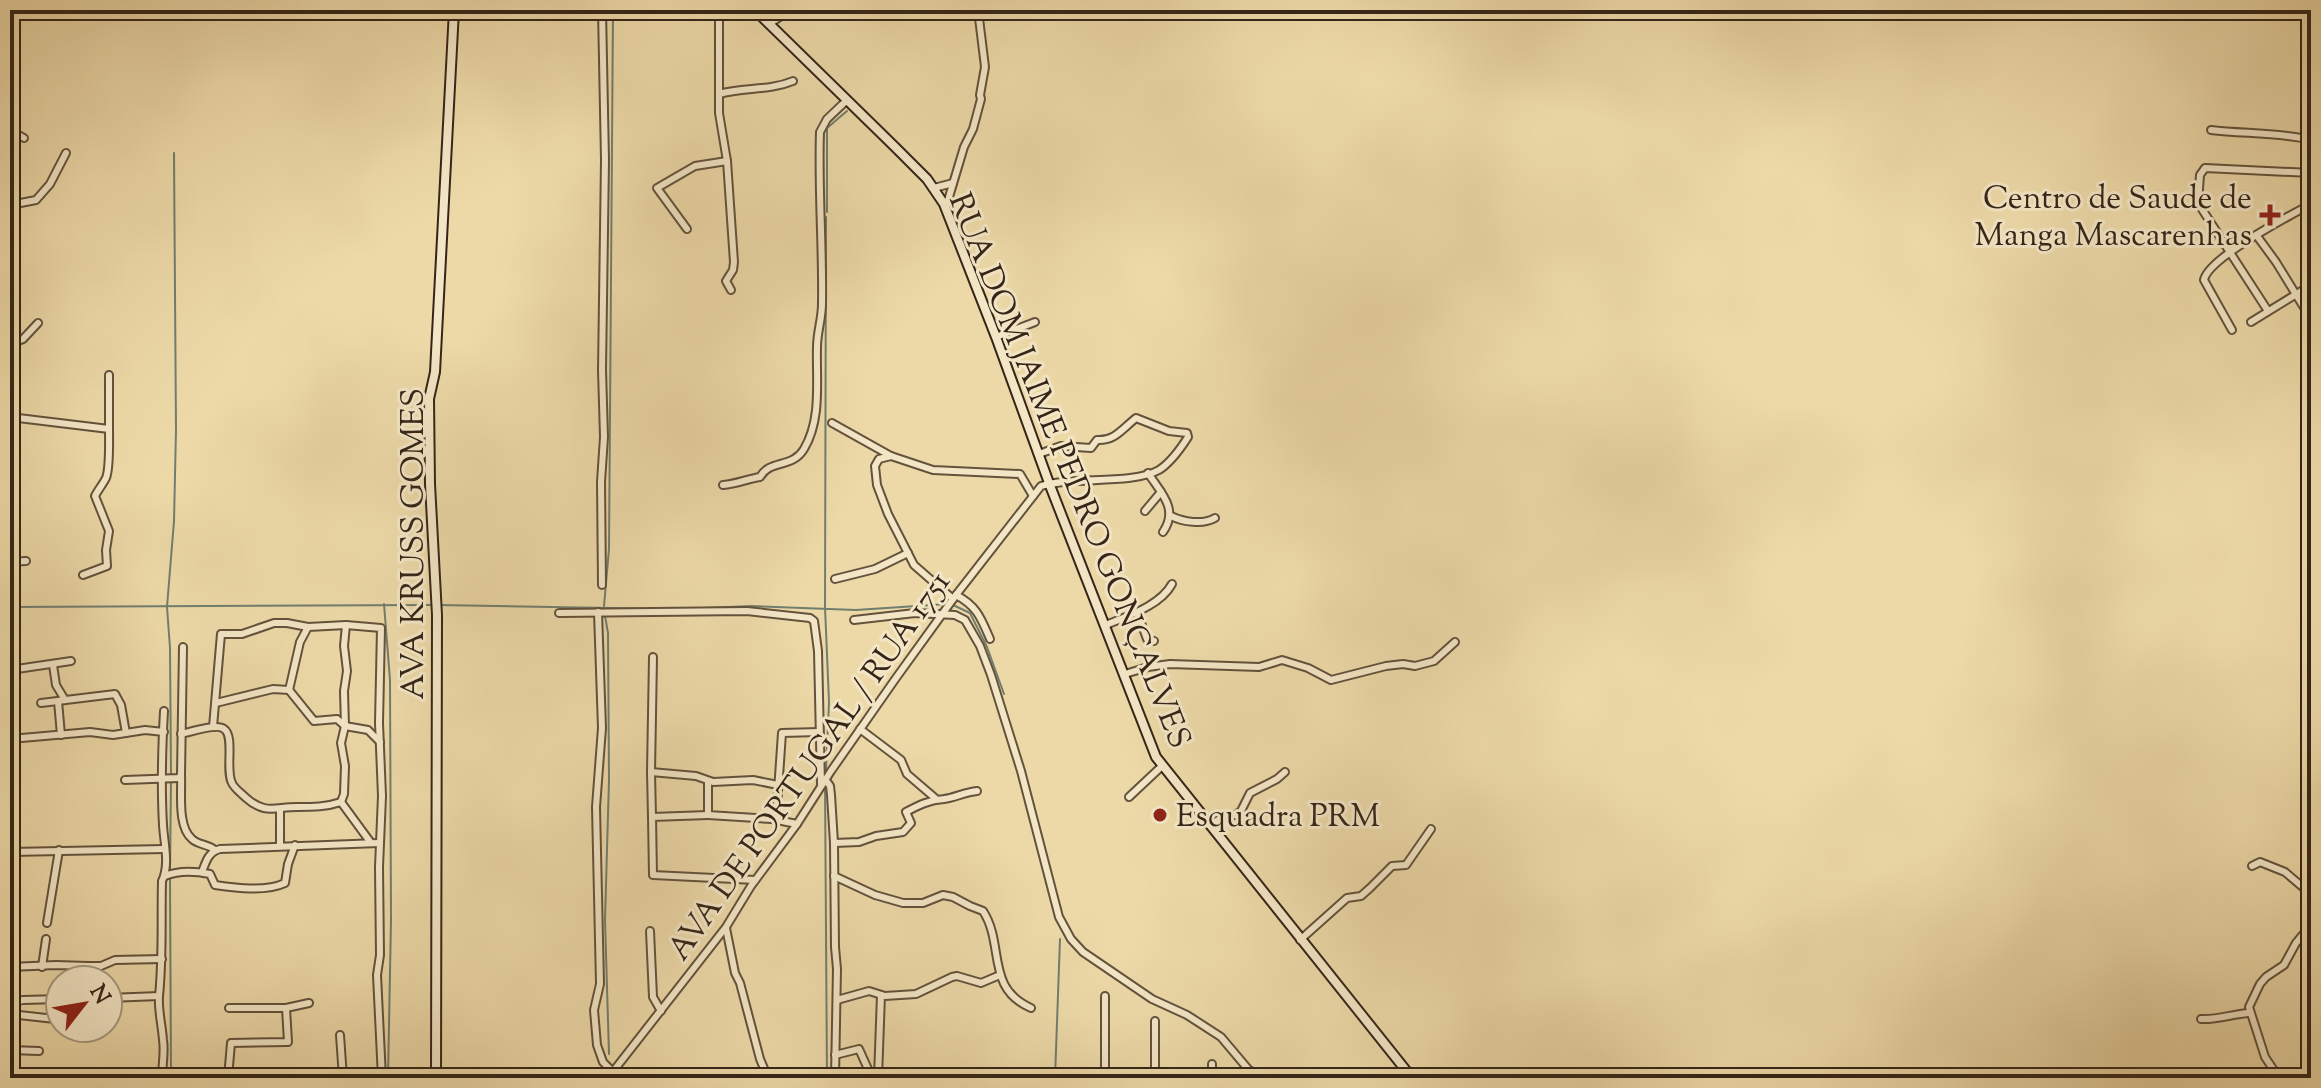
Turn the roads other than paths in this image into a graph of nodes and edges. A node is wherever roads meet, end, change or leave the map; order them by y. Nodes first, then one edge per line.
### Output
1 (454, 10) edge
2 (602, 10) edge
3 (719, 10) edge
4 (790, 10) edge
5 (978, 10) edge
6 (758, 11) edge
7 (769, 24) junction
8 (793, 81) dead end
9 (719, 94) junction
10 (847, 100) junction
11 (10, 120) edge
12 (2211, 130) dead end
13 (24, 138) dead end
14 (2311, 140) edge
15 (66, 153) dead end
16 (727, 161) junction
17 (2311, 173) edge
18 (953, 183) junction
19 (934, 188) junction
20 (2311, 204) edge
21 (10, 205) edge
22 (946, 208) junction
23 (687, 229) dead end
24 (2257, 236) junction
25 (2230, 252) junction
26 (2311, 285) edge
27 (731, 290) dead end
28 (2296, 294) junction
29 (2268, 311) junction
30 (2311, 319) edge
31 (1035, 322) dead end
32 (2251, 322) dead end
33 (38, 323) dead end
34 (2232, 330) dead end
35 (996, 337) junction
36 (10, 344) edge
37 (109, 375) dead end
38 (10, 417) edge
39 (832, 423) dead end
40 (109, 429) junction
41 (1039, 454) junction
42 (891, 456) junction
43 (1148, 473) junction
44 (1049, 483) junction
45 (723, 485) dead end
46 (1161, 492) junction
47 (1033, 496) junction
48 (1145, 511) dead end
49 (1171, 516) junction
50 (1215, 518) dead end
51 (1163, 532) dead end
52 (908, 553) junction
53 (26, 561) dead end
54 (10, 562) edge
55 (83, 575) dead end
56 (835, 579) dead end
57 (1172, 584) dead end
58 (602, 585) dead end
59 (954, 597) junction
60 (598, 612) junction
61 (1137, 612) junction
62 (559, 613) dead end
63 (942, 615) junction
64 (854, 620) dead end
65 (346, 625) junction
66 (1106, 625) junction
67 (308, 627) junction
68 (990, 639) dead end
69 (1154, 641) dead end
70 (1455, 642) dead end
71 (183, 647) dead end
72 (653, 657) dead end
73 (71, 661) dead end
74 (53, 665) junction
75 (10, 670) edge
76 (1125, 674) junction
77 (289, 690) junction
78 (62, 700) junction
79 (41, 703) dead end
80 (216, 703) junction
81 (164, 711) dead end
82 (345, 726) junction
83 (213, 727) junction
84 (860, 729) junction
85 (164, 732) junction
86 (819, 732) junction
87 (126, 733) junction
88 (181, 734) junction
89 (61, 735) junction
90 (10, 739) edge
91 (380, 742) junction
92 (1162, 766) junction
93 (651, 772) junction
94 (1285, 772) dead end
95 (181, 775) junction
96 (125, 780) dead end
97 (164, 780) junction
98 (708, 781) junction
99 (823, 783) junction
100 (778, 785) junction
101 (977, 791) dead end
102 (1129, 797) dead end
103 (935, 798) junction
104 (341, 802) junction
105 (280, 810) junction
106 (708, 815) junction
107 (652, 817) junction
108 (776, 820) junction
109 (797, 824) junction
110 (1210, 826) junction
111 (1431, 829) dead end
112 (375, 843) junction
113 (834, 843) junction
114 (295, 845) junction
115 (280, 846) junction
116 (165, 849) junction
117 (59, 850) junction
118 (215, 850) junction
119 (10, 852) edge
120 (2252, 866) dead end
121 (202, 872) junction
122 (165, 876) junction
123 (834, 876) junction
124 (755, 880) junction
125 (2311, 891) edge
126 (47, 923) dead end
127 (2311, 925) edge
128 (726, 927) junction
129 (650, 931) dead end
130 (46, 939) dead end
131 (1300, 940) junction
132 (162, 959) junction
133 (10, 967) edge
134 (42, 967) junction
135 (1000, 975) junction
136 (881, 995) junction
137 (159, 996) junction
138 (1105, 996) dead end
139 (124, 997) edge
140 (44, 999) edge
141 (837, 1000) junction
142 (10, 1003) edge
143 (309, 1003) dead end
144 (229, 1008) dead end
145 (286, 1008) junction
146 (1031, 1008) dead end
147 (661, 1011) junction
148 (2249, 1013) junction
149 (10, 1014) edge
150 (44, 1018) edge
151 (2201, 1019) dead end
152 (1155, 1021) dead end
153 (340, 1035) dead end
154 (10, 1050) edge
155 (39, 1051) dead end
156 (835, 1055) junction
157 (1212, 1064) dead end
158 (611, 1075) edge
159 (162, 1078) edge
160 (228, 1078) edge
161 (343, 1078) edge
162 (382, 1078) edge
163 (436, 1078) edge
164 (768, 1078) edge
165 (835, 1078) edge
166 (872, 1078) edge
167 (878, 1078) edge
168 (1105, 1078) edge
169 (1155, 1078) edge
170 (1212, 1078) edge
171 (1261, 1078) edge
172 (1412, 1078) edge
173 (2279, 1078) edge

1 - 163 main road, AVA KRUSS GOMES
2 - 58 street
3 - 9 street
4 - 7 street
5 - 18 street
6 - 7 main road, RUA DOM JAIME PEDRO GONÇALVES
7 - 10 main road, RUA DOM JAIME PEDRO GONÇALVES
8 - 9 street
9 - 16 street
10 - 19 main road, RUA DOM JAIME PEDRO GONÇALVES
10 - 45 street
11 - 13 street
12 - 14 street
15 - 21 street
16 - 23 street
16 - 27 street
17 - 25 street
18 - 19 street
18 - 22 street
19 - 22 main road, RUA DOM JAIME PEDRO GONÇALVES
20 - 24 street
22 - 35 main road, RUA DOM JAIME PEDRO GONÇALVES
24 - 25 street
24 - 28 street
25 - 29 street
25 - 34 street
26 - 28 street
28 - 29 street
28 - 30 street
29 - 32 street
31 - 35 street
33 - 36 street
35 - 41 main road, RUA DOM JAIME PEDRO GONÇALVES
37 - 40 street
38 - 40 street
39 - 42 street
40 - 55 street
41 - 43 street
41 - 44 main road, RUA DOM JAIME PEDRO GONÇALVES
42 - 47 street
42 - 52 street
43 - 44 street
43 - 46 street
44 - 47 street, AVA DE PORTUGAL / RUA 1751
44 - 66 main road, RUA DOM JAIME PEDRO GONÇALVES
46 - 48 street
46 - 49 street
47 - 59 street, AVA DE PORTUGAL / RUA 1751
49 - 50 street
49 - 51 street
52 - 56 street
52 - 59 street
53 - 54 street
57 - 61 street
59 - 63 street, AVA DE PORTUGAL / RUA 1751
59 - 68 street
60 - 62 street
60 - 86 street
60 - 158 street
61 - 66 street
61 - 69 street
63 - 64 street
63 - 84 street, AVA DE PORTUGAL / RUA 1751
63 - 171 street
65 - 67 street
65 - 82 street
65 - 91 street
66 - 76 main road, RUA DOM JAIME PEDRO GONÇALVES
67 - 77 street
67 - 80 street
70 - 76 street
71 - 88 street
72 - 93 street
73 - 74 street
74 - 75 street
74 - 78 street
76 - 92 main road, RUA DOM JAIME PEDRO GONÇALVES
77 - 80 street
77 - 82 street
78 - 79 street
78 - 87 street
78 - 89 street
80 - 83 street
81 - 85 street
82 - 91 street
82 - 104 street
83 - 88 street
83 - 105 street
84 - 99 street, AVA DE PORTUGAL / RUA 1751
84 - 103 street
85 - 87 street
85 - 97 street
86 - 99 street
86 - 100 street
87 - 89 street
88 - 95 street
89 - 90 street
91 - 112 street
92 - 102 street
92 - 110 main road, RUA DOM JAIME PEDRO GONÇALVES
93 - 98 street
93 - 107 street
94 - 110 street
95 - 97 street
95 - 118 street
96 - 97 street
97 - 116 street
98 - 100 street
98 - 106 street
99 - 109 street, AVA DE PORTUGAL / RUA 1751
99 - 113 street
100 - 108 street
101 - 103 street
103 - 113 street
104 - 105 street
104 - 112 street
105 - 115 street
106 - 107 street
106 - 108 street
107 - 124 street
108 - 109 street
109 - 124 street, AVA DE PORTUGAL / RUA 1751
110 - 131 main road, RUA DOM JAIME PEDRO GONÇALVES
111 - 131 street
112 - 114 street
112 - 162 street
113 - 123 street
114 - 115 street
114 - 121 street
115 - 118 street
116 - 117 street
116 - 122 street
117 - 119 street
117 - 126 street
118 - 121 street
120 - 125 street
121 - 122 street
122 - 132 street
123 - 135 street
123 - 141 street
124 - 128 street, AVA DE PORTUGAL / RUA 1751
127 - 148 street
128 - 147 street, AVA DE PORTUGAL / RUA 1751
128 - 164 street
129 - 147 street
130 - 134 street
131 - 172 main road, RUA DOM JAIME PEDRO GONÇALVES
132 - 134 street
132 - 137 street
133 - 134 street
135 - 136 street
135 - 146 street
136 - 141 street
136 - 167 street
137 - 139 street
137 - 159 street
138 - 168 street
140 - 142 street
141 - 156 street
143 - 145 street
144 - 145 street
145 - 160 street
147 - 158 street, AVA DE PORTUGAL / RUA 1751
148 - 151 street
148 - 173 street
149 - 150 street
152 - 169 street
153 - 161 street
154 - 155 street
156 - 165 street
156 - 166 street
157 - 170 street

